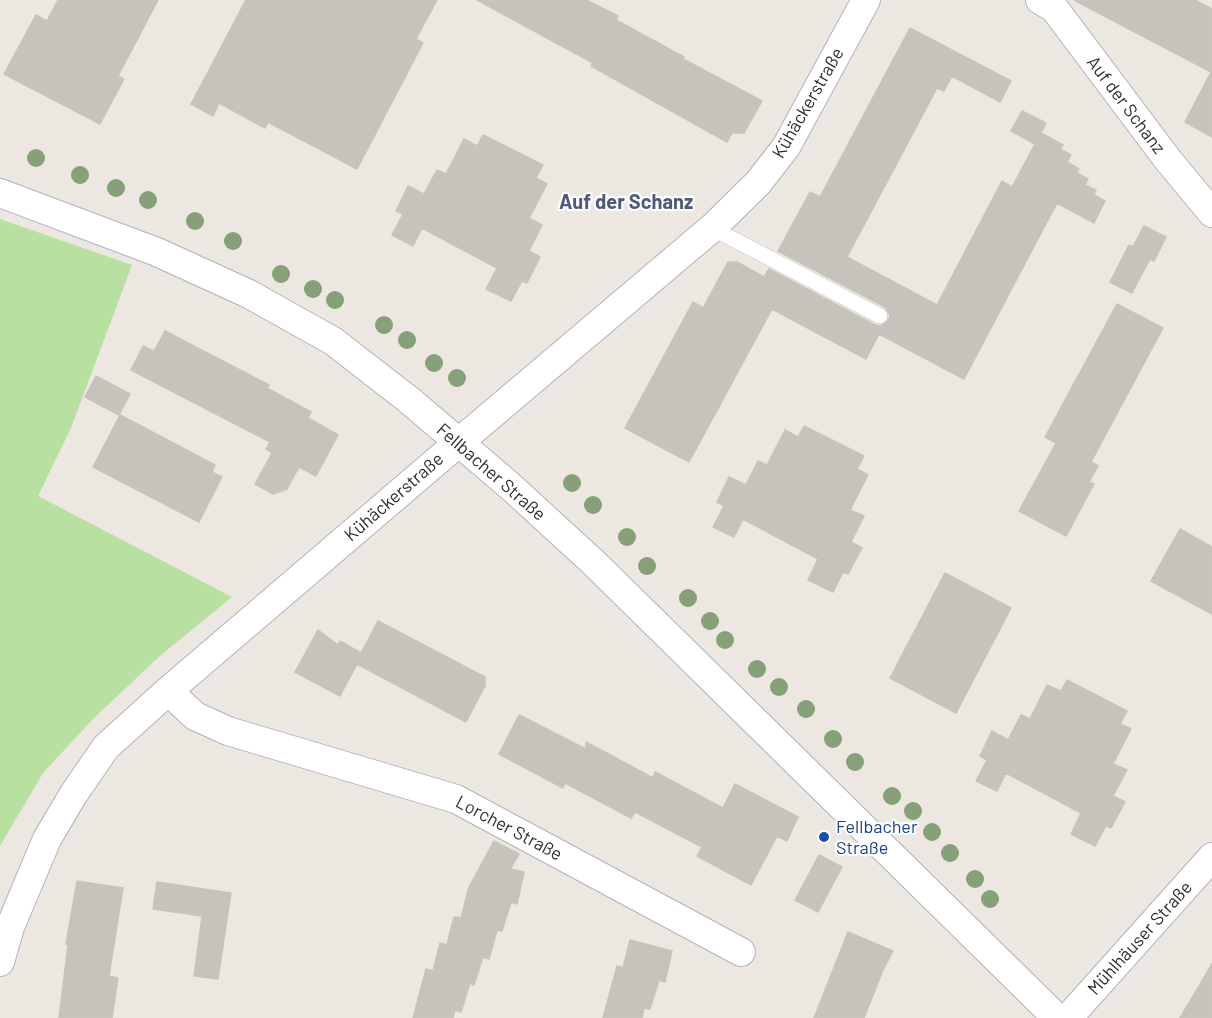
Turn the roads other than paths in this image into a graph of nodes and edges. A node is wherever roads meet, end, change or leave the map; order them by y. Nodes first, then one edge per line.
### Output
1 (866, 0) edge
2 (1040, 0) edge
3 (0, 193) edge
4 (1212, 213) edge
5 (712, 228) junction
6 (880, 316) dead end
7 (458, 442) junction
8 (168, 691) junction
9 (1212, 857) edge
10 (741, 952) dead end
11 (0, 962) edge
12 (1057, 1018) edge
13 (1068, 1018) edge

1 - 5 street, Kühäckerstraße
2 - 4 street, Auf der Schanz
3 - 7 street, Fellbacher Straße
5 - 6 lane
5 - 7 street, Kühäckerstraße
7 - 8 street, Kühäckerstraße
7 - 12 street, Fellbacher Straße
8 - 10 street, Lorcher Straße
8 - 11 street, Kühäckerstraße
9 - 13 street, Mühlhäuser Straße

